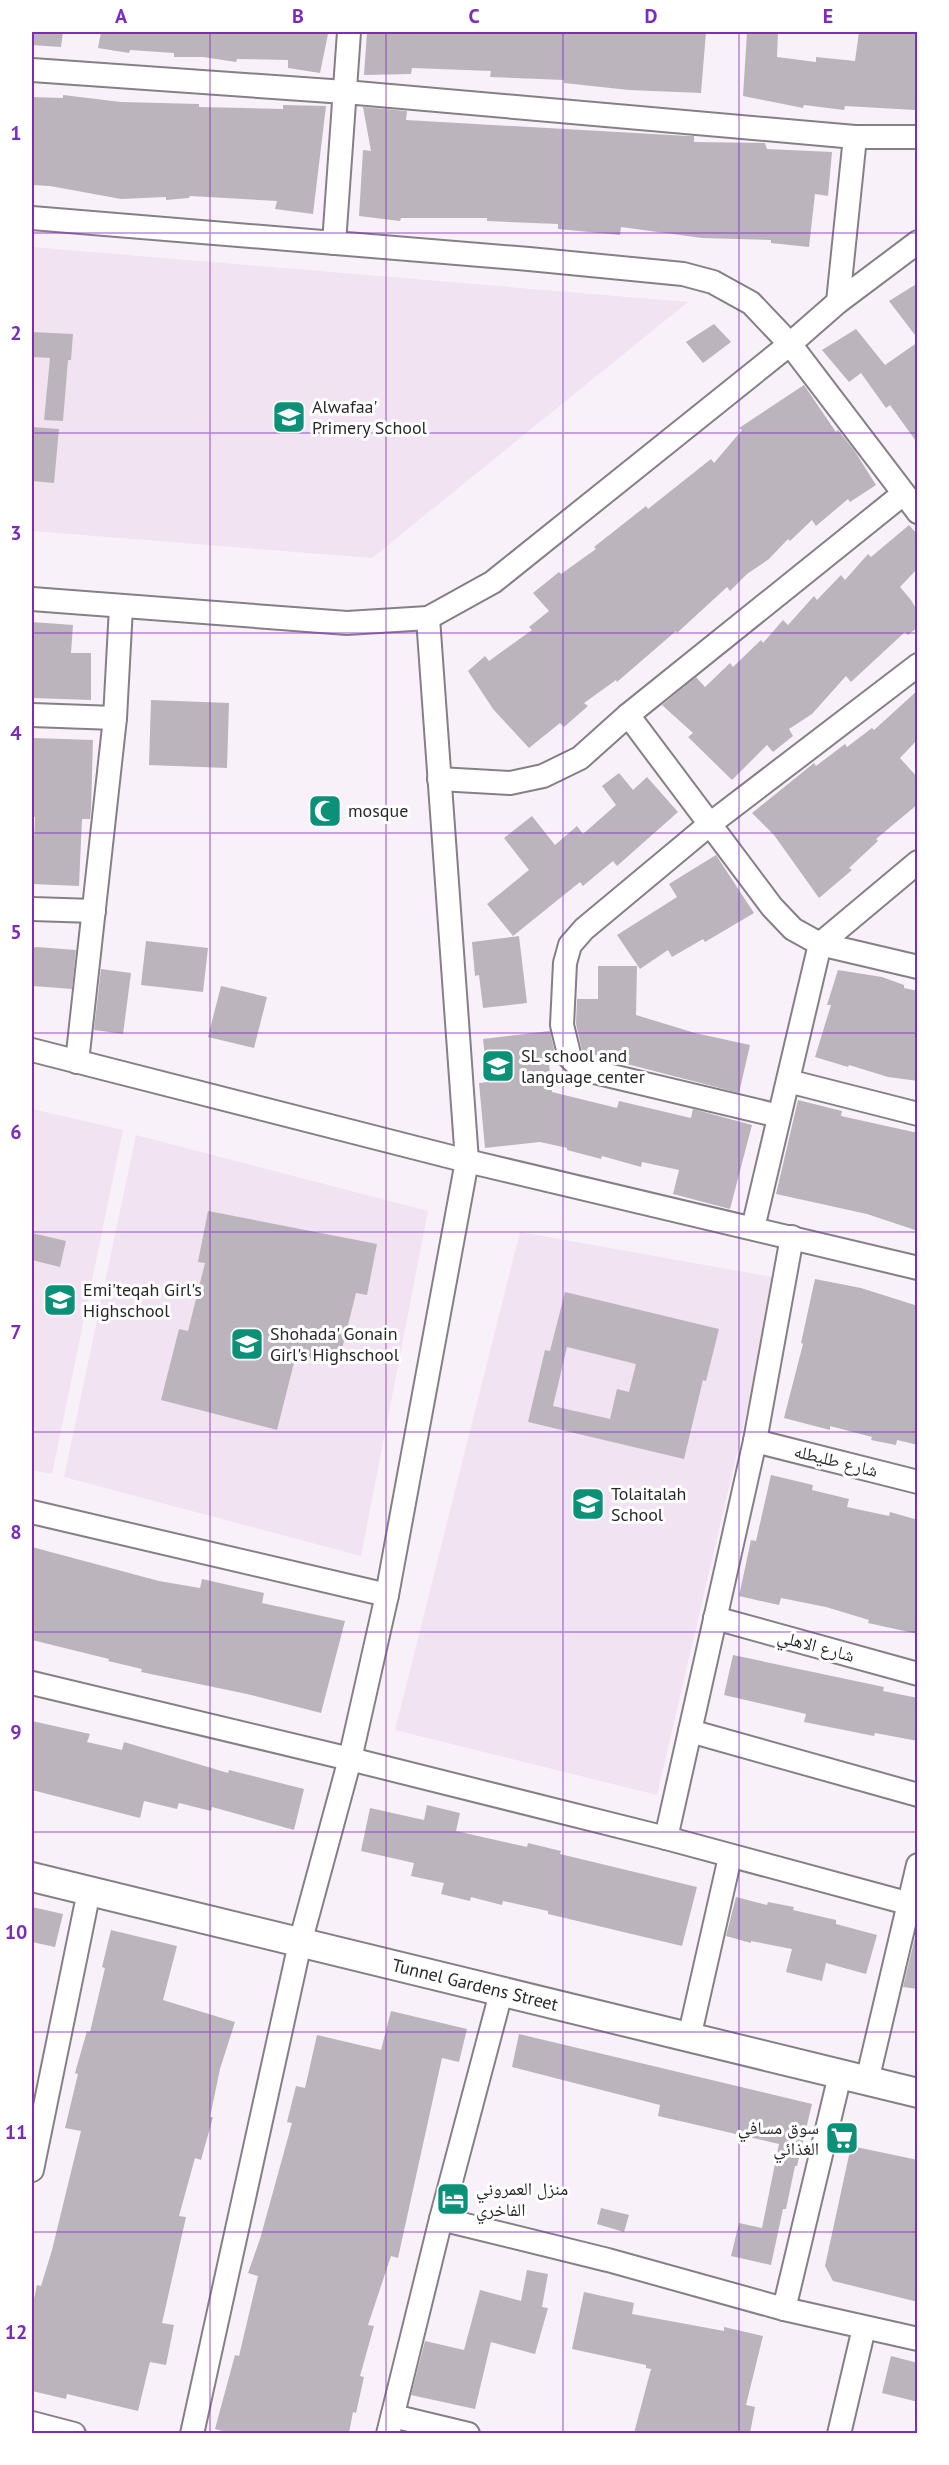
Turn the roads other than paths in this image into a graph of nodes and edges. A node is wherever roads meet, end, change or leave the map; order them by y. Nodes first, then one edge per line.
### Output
1 (349, 32) edge
2 (32, 70) edge
3 (345, 92) junction
4 (918, 137) edge
5 (855, 138) junction
6 (32, 218) edge
7 (334, 243) junction
8 (913, 255) edge
9 (838, 303) junction
10 (790, 344) junction
11 (910, 503) edge
12 (32, 599) edge
13 (121, 607) junction
14 (428, 618) junction
15 (918, 664) edge
16 (32, 715) edge
17 (628, 715) junction
18 (115, 718) junction
19 (440, 779) junction
20 (710, 824) junction
21 (918, 862) edge
22 (32, 909) edge
23 (94, 911) junction
24 (819, 944) junction
25 (918, 967) edge
26 (32, 1050) edge
27 (77, 1062) junction
28 (788, 1081) junction
29 (918, 1114) edge
30 (779, 1116) junction
31 (467, 1161) junction
32 (753, 1228) junction
33 (792, 1237) junction
34 (918, 1268) edge
35 (755, 1441) junction
36 (918, 1482) edge
37 (32, 1512) edge
38 (387, 1595) junction
39 (715, 1618) junction
40 (918, 1674) edge
41 (32, 1683) edge
42 (690, 1731) junction
43 (350, 1759) junction
44 (918, 1795) edge
45 (666, 1838) junction
46 (730, 1857) junction
47 (918, 1865) edge
48 (32, 1877) edge
49 (89, 1891) junction
50 (913, 1904) edge
51 (300, 1943) junction
52 (501, 1993) junction
53 (689, 2038) junction
54 (854, 2078) junction
55 (918, 2093) edge
56 (32, 2170) edge
57 (441, 2219) junction
58 (784, 2309) junction
59 (864, 2328) junction
60 (918, 2339) edge
61 (32, 2423) edge
62 (391, 2425) edge
63 (74, 2433) edge
64 (192, 2433) edge
65 (468, 2433) edge
66 (839, 2433) edge

1 - 3 street
2 - 3 street
3 - 5 street
3 - 7 street
4 - 5 street
5 - 9 street
6 - 7 street
7 - 10 street
8 - 9 street
9 - 10 street
10 - 11 street
10 - 14 street
11 - 17 street
12 - 13 street
13 - 14 street
13 - 18 street
14 - 19 street
15 - 20 street
16 - 18 street
17 - 19 street
17 - 20 street
18 - 23 street
19 - 31 street
20 - 24 street
20 - 30 street
21 - 24 street
22 - 23 street
23 - 27 street
24 - 25 street
24 - 28 street
26 - 27 street
27 - 31 street
28 - 29 street
28 - 30 street
30 - 32 street
31 - 32 street
31 - 38 street
32 - 33 street
33 - 34 street
33 - 35 street
35 - 36 street, شارع طليطله
35 - 39 street
37 - 38 street
38 - 43 street
39 - 40 street, شارع الاهلي
39 - 42 street
41 - 43 street
42 - 44 street
42 - 45 street
43 - 45 street
43 - 51 street
45 - 46 street
46 - 50 street
46 - 53 street
47 - 50 street
48 - 49 main road, Tunnel Gardens Street
49 - 51 main road, Tunnel Gardens Street
49 - 56 street
50 - 54 street
51 - 52 main road, Tunnel Gardens Street
51 - 64 street
52 - 53 main road, Tunnel Gardens Street
52 - 57 street
53 - 54 main road, Tunnel Gardens Street
54 - 55 main road, Tunnel Gardens Street
54 - 58 street
57 - 58 street
57 - 62 street
58 - 59 street
59 - 60 street
59 - 66 street
61 - 63 street
62 - 65 street

